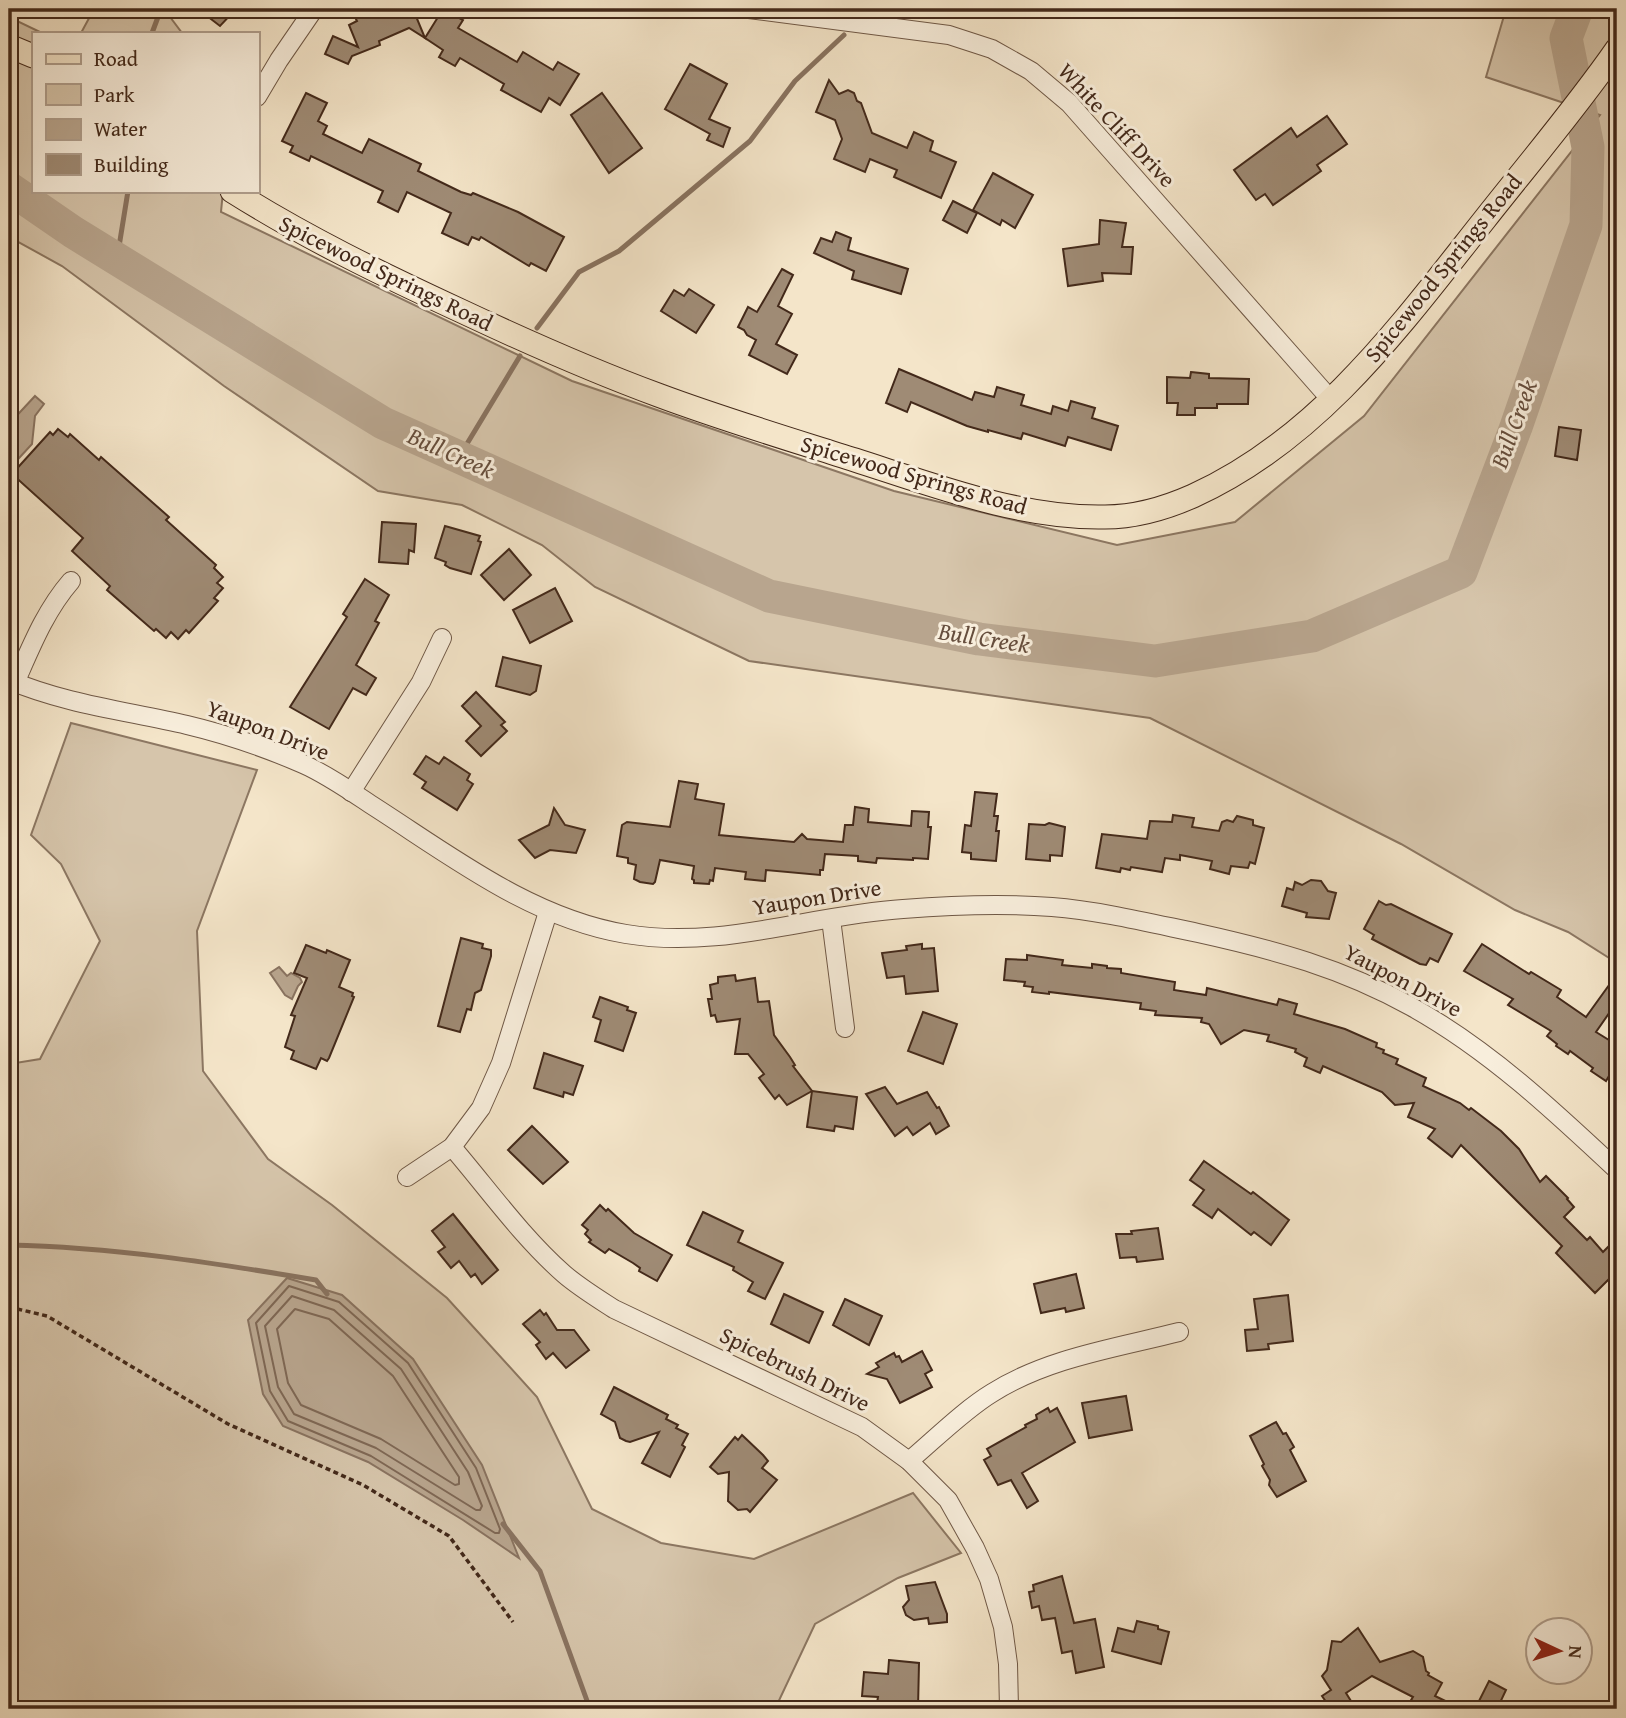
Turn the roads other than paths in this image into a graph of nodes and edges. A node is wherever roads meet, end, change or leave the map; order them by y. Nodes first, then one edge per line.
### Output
1 (314, 9) edge
2 (749, 9) edge
3 (9, 46) edge
4 (1617, 49) edge
5 (32, 56) edge
6 (259, 94) edge
7 (234, 192) edge
8 (1332, 401) junction
9 (71, 581) dead end
10 (442, 638) dead end
11 (12, 681) edge
12 (351, 792) junction
13 (548, 912) junction
14 (831, 919) junction
15 (845, 1028) dead end
16 (452, 1147) junction
17 (1617, 1170) edge
18 (407, 1177) dead end
19 (1179, 1332) dead end
20 (909, 1461) junction
21 (1009, 1709) edge

1 - 6 street
2 - 8 street, White Cliff Drive
3 - 5 main road
4 - 8 main road, Spicewood Springs Road
7 - 8 main road, Spicewood Springs Road
9 - 11 street
10 - 12 street
11 - 12 street, Yaupon Drive
12 - 13 street, Yaupon Drive
13 - 14 street, Yaupon Drive
13 - 16 street
14 - 15 street
14 - 17 street, Yaupon Drive
16 - 18 street
16 - 20 street, Spicebrush Drive
19 - 20 street
20 - 21 street, Spicebrush Drive

